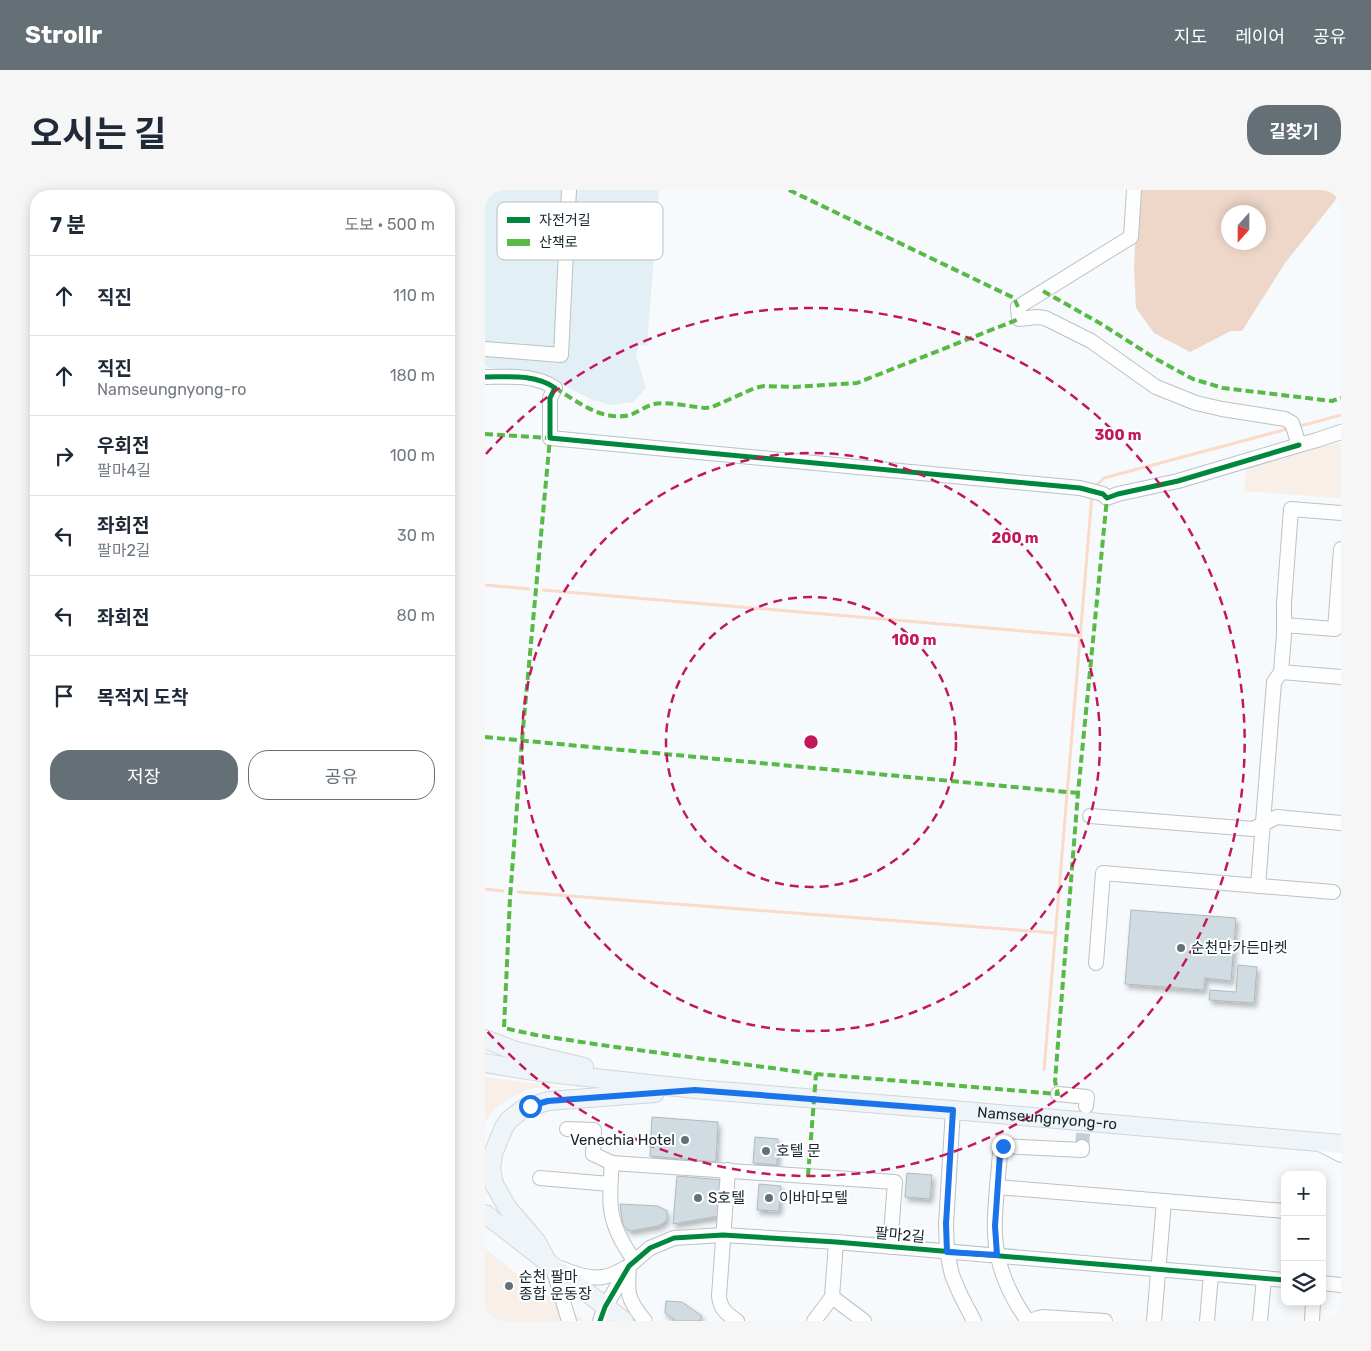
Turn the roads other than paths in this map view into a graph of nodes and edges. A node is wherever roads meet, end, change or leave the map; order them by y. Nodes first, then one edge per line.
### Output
1 (1134, 190) edge
2 (566, 260) edge
3 (485, 349) edge
4 (485, 377) edge
5 (1341, 432) edge
6 (1298, 442) junction
7 (1341, 513) edge
8 (1341, 549) edge
9 (1284, 620) junction
10 (1281, 672) junction
11 (1341, 677) edge
12 (1091, 816) dead end
13 (1341, 823) edge
14 (1263, 824) junction
15 (1258, 886) junction
16 (1333, 892) dead end
17 (1096, 963) dead end
18 (485, 1039) edge
19 (485, 1063) edge
20 (695, 1090) junction
21 (1058, 1094) dead end
22 (1086, 1106) dead end
23 (953, 1110) junction
24 (567, 1129) dead end
25 (1317, 1142) junction
26 (1341, 1144) edge
27 (1082, 1147) dead end
28 (1341, 1155) edge
29 (612, 1162) junction
30 (728, 1170) junction
31 (539, 1178) dead end
32 (610, 1184) junction
33 (997, 1187) junction
34 (1164, 1201) junction
35 (1281, 1211) edge
36 (485, 1214) edge
37 (723, 1235) junction
38 (836, 1242) junction
39 (890, 1247) junction
40 (947, 1252) junction
41 (997, 1255) junction
42 (549, 1263) junction
43 (632, 1263) junction
44 (1159, 1270) junction
45 (1211, 1274) junction
46 (1264, 1278) junction
47 (1281, 1280) edge
48 (1326, 1283) edge
49 (1341, 1285) edge
50 (832, 1297) junction
51 (1313, 1306) edge
52 (602, 1314) edge
53 (569, 1321) edge
54 (624, 1321) edge
55 (645, 1321) edge
56 (737, 1321) edge
57 (814, 1321) edge
58 (864, 1321) edge
59 (975, 1321) edge
60 (1029, 1321) edge
61 (1105, 1321) edge
62 (1154, 1321) edge
63 (1207, 1321) edge
64 (1260, 1321) edge
65 (1312, 1321) edge

1 - 6 street
2 - 3 street
4 - 6 street
5 - 6 street
7 - 9 street
8 - 9 street
9 - 10 street
10 - 11 street
10 - 14 street
12 - 14 street
13 - 14 street
14 - 15 street
15 - 16 street
15 - 17 street
18 - 20 main road
19 - 20 main road, Namseungnyong-ro
20 - 23 main road, Namseungnyong-ro
20 - 42 main road
21 - 22 street
23 - 25 main road, Namseungnyong-ro
23 - 40 street
24 - 29 street
25 - 26 main road, Namseungnyong-ro
25 - 28 street
27 - 33 street
29 - 30 street
29 - 32 street
30 - 37 street
30 - 39 street
31 - 32 street
32 - 43 street
33 - 34 street
33 - 41 street
34 - 35 street
34 - 44 street
36 - 42 main road
37 - 38 street, 팔마2길
37 - 43 street, 팔마2길
37 - 56 street
38 - 39 street, 팔마2길
38 - 50 street
39 - 40 street, 팔마2길
40 - 41 street, 팔마2길
40 - 59 street
41 - 44 street, 팔마2길
41 - 60 street
42 - 43 street
42 - 52 main road
42 - 53 street
43 - 52 street, 팔마2길
43 - 55 street
44 - 45 street, 팔마2길
44 - 62 street
45 - 46 street, 팔마2길
45 - 63 street
46 - 47 street, 팔마2길
46 - 64 street
48 - 49 street
50 - 57 street
50 - 58 street
51 - 65 street
52 - 54 main road
60 - 61 street

